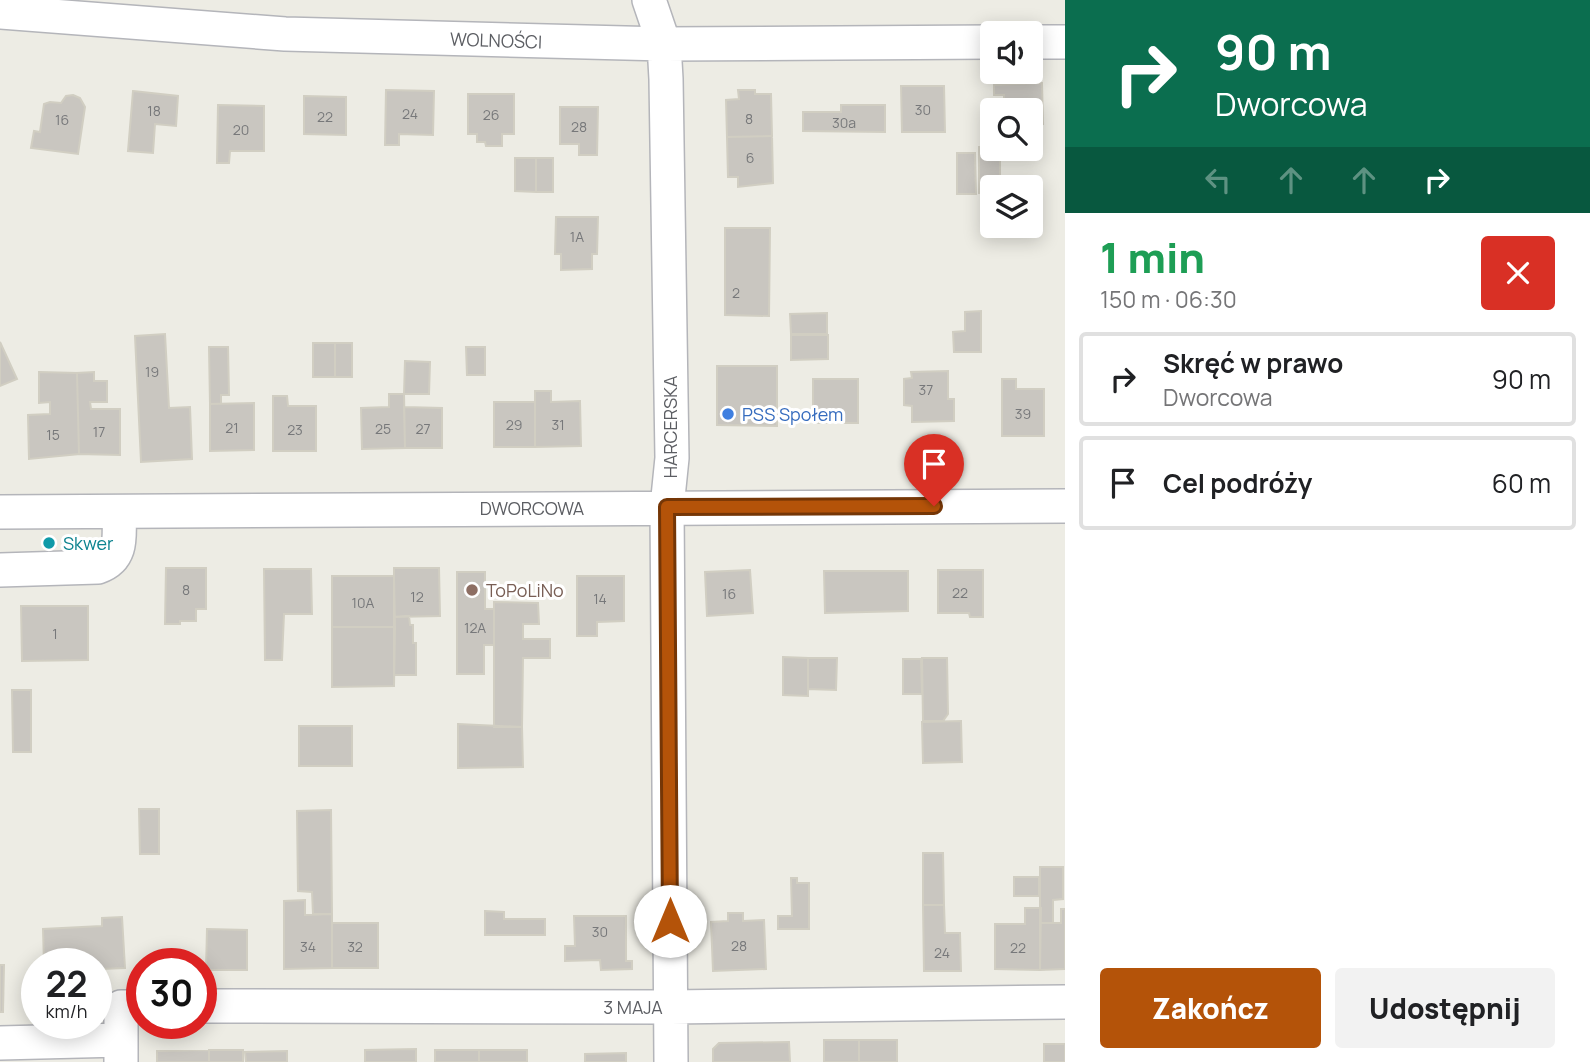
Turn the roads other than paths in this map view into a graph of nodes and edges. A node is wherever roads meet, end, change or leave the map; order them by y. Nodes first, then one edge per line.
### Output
1 (649, 0) edge
2 (0, 12) edge
3 (163, 12) edge
4 (1065, 41) edge
5 (980, 42) edge
6 (1043, 42) edge
7 (664, 44) junction
8 (1065, 506) edge
9 (667, 507) junction
10 (0, 512) edge
11 (119, 512) junction
12 (0, 570) edge
13 (1065, 1002) edge
14 (217, 1006) edge
15 (126, 1007) edge
16 (671, 1007) junction
17 (0, 1042) edge
18 (121, 1051) edge
19 (671, 1062) edge

1 - 7 street, HARCERSKA
2 - 3 street, WOLNOŚCI
3 - 7 street, WOLNOŚCI
4 - 6 street
5 - 7 street, WOLNOŚCI
7 - 9 street, HARCERSKA
8 - 9 street, DWORCOWA
9 - 11 street, DWORCOWA
9 - 16 street, HARCERSKA
10 - 11 street, DWORCOWA
11 - 12 street
13 - 16 street, 3 MAJA
14 - 16 street, 3 MAJA
15 - 18 street
16 - 19 street, HARCERSKA
17 - 18 street

